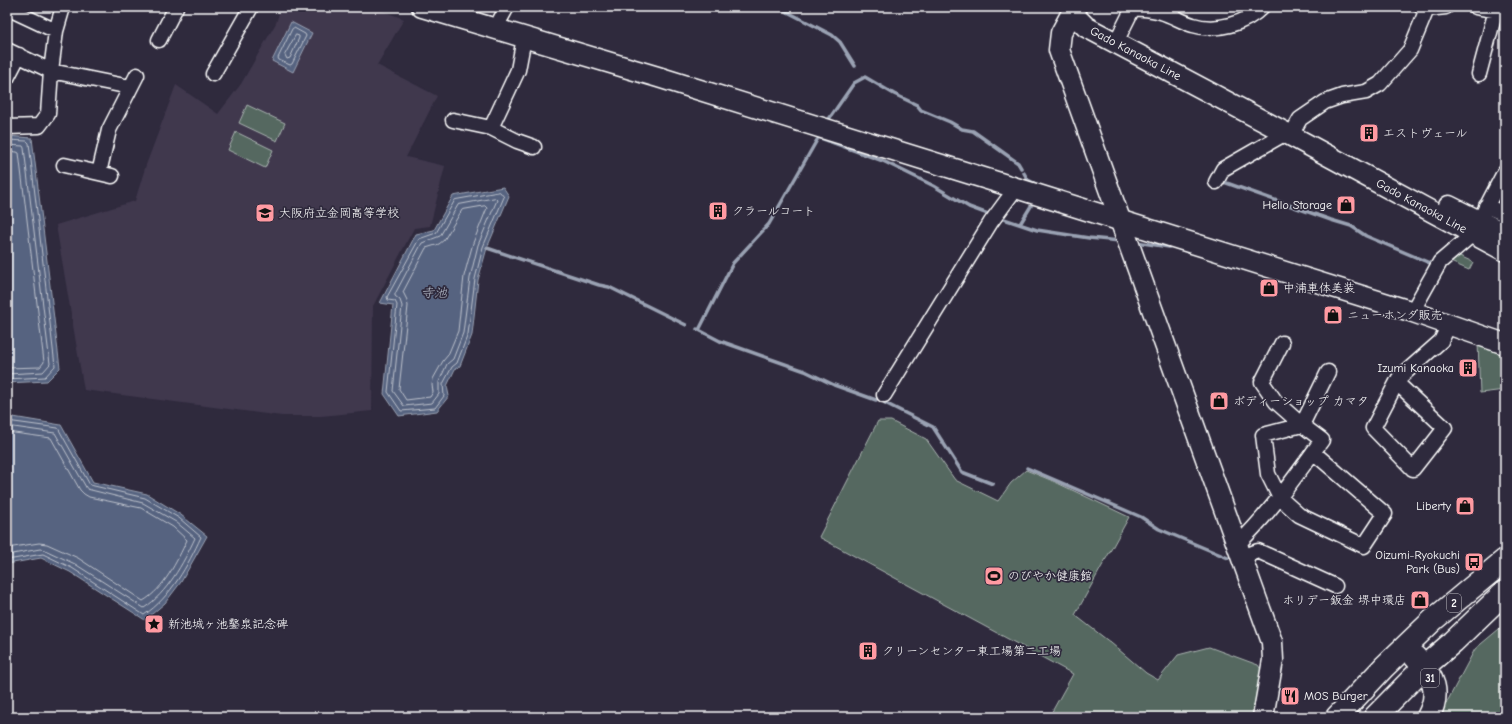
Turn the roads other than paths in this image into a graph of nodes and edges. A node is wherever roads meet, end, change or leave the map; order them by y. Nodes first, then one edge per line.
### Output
1 (62, 7) edge
2 (176, 7) edge
3 (251, 7) edge
4 (422, 7) edge
5 (507, 7) edge
6 (1262, 7) edge
7 (1446, 7) edge
8 (1476, 7) edge
9 (7, 8) edge
10 (1424, 8) edge
11 (1069, 9) edge
12 (1500, 11) edge
13 (495, 29) junction
14 (56, 31) junction
15 (1120, 34) junction
16 (524, 38) junction
17 (159, 40) dead end
18 (13, 53) edge
19 (51, 71) junction
20 (213, 74) dead end
21 (1479, 74) dead end
22 (7, 78) edge
23 (453, 120) dead end
24 (7, 127) edge
25 (491, 128) junction
26 (1291, 130) junction
27 (534, 147) dead end
28 (64, 165) dead end
29 (1505, 171) edge
30 (1216, 182) dead end
31 (1016, 188) junction
32 (1505, 214) edge
33 (1479, 220) junction
34 (1121, 221) junction
35 (1505, 234) edge
36 (1505, 251) edge
37 (1412, 312) junction
38 (1449, 325) junction
39 (1282, 343) dead end
40 (1505, 344) edge
41 (1328, 372) dead end
42 (1397, 383) junction
43 (884, 394) dead end
44 (1302, 425) junction
45 (1313, 452) junction
46 (1280, 498) junction
47 (1239, 551) junction
48 (1505, 560) edge
49 (1334, 586) dead end
50 (1505, 592) edge
51 (1404, 647) junction
52 (1424, 666) junction
53 (1263, 717) edge
54 (1337, 717) edge
55 (1375, 717) edge
56 (1428, 717) edge

1 - 14 street
2 - 17 street
3 - 20 street
4 - 13 street
5 - 13 street
6 - 15 street
7 - 10 street
8 - 12 street
9 - 14 street
10 - 26 street
11 - 15 street, Gado Kanaoka Line
11 - 26 street, Gado Kanaoka Line
11 - 34 street
12 - 21 street
13 - 16 street
14 - 19 street
15 - 26 street, Gado Kanaoka Line
16 - 25 street
16 - 31 street
18 - 19 street
18 - 22 street
19 - 24 street
19 - 28 street
23 - 25 street
25 - 27 street
26 - 30 street
26 - 33 street, Gado Kanaoka Line
29 - 33 street
31 - 34 street
31 - 43 street
32 - 33 street
33 - 35 street, Gado Kanaoka Line
33 - 36 street, Gado Kanaoka Line
33 - 37 street
34 - 37 street
34 - 47 street
37 - 38 street
38 - 40 street
38 - 42 street
39 - 44 street
41 - 44 street
42 - 42 street
44 - 45 street
44 - 46 street
45 - 46 street
45 - 46 street
46 - 47 street
47 - 49 street
47 - 53 street
48 - 51 main road, 2
50 - 52 main road, 2
51 - 52 main road, 31
51 - 54 main road, 2
52 - 55 main road, 2
52 - 56 main road, 31

